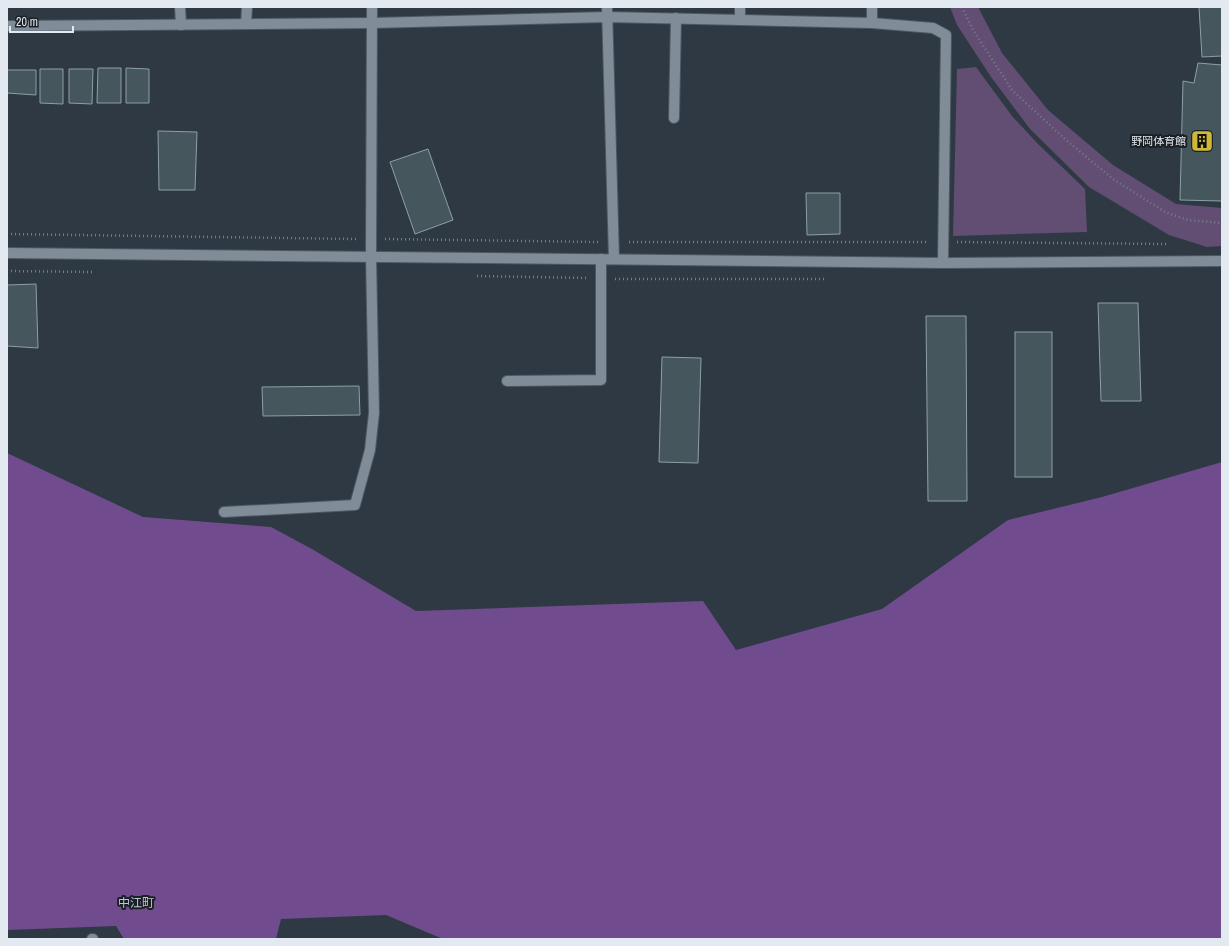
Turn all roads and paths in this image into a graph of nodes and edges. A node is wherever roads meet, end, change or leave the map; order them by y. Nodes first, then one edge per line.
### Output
1 (180, 7) edge
2 (247, 7) edge
3 (372, 7) edge
4 (740, 7) edge
5 (872, 7) edge
6 (962, 7) edge
7 (607, 12) edge
8 (676, 18) junction
9 (740, 20) junction
10 (372, 23) junction
11 (872, 23) junction
12 (246, 24) junction
13 (181, 25) junction
14 (7, 26) edge
15 (674, 118) dead end
16 (1222, 224) edge
17 (7, 253) edge
18 (370, 256) junction
19 (601, 259) junction
20 (614, 259) junction
21 (1222, 261) edge
22 (943, 263) junction
23 (507, 381) dead end
24 (224, 512) dead end

1 - 13 street
2 - 12 street
3 - 10 street
4 - 9 street
5 - 11 street
6 - 16 path
7 - 8 street
7 - 10 street
7 - 20 street
8 - 9 street
8 - 15 street
9 - 11 street
10 - 12 street
10 - 18 street
11 - 22 street
12 - 13 street
13 - 14 street
17 - 18 street
18 - 19 street
18 - 24 street
19 - 20 street
19 - 23 street
20 - 22 street
21 - 22 street

